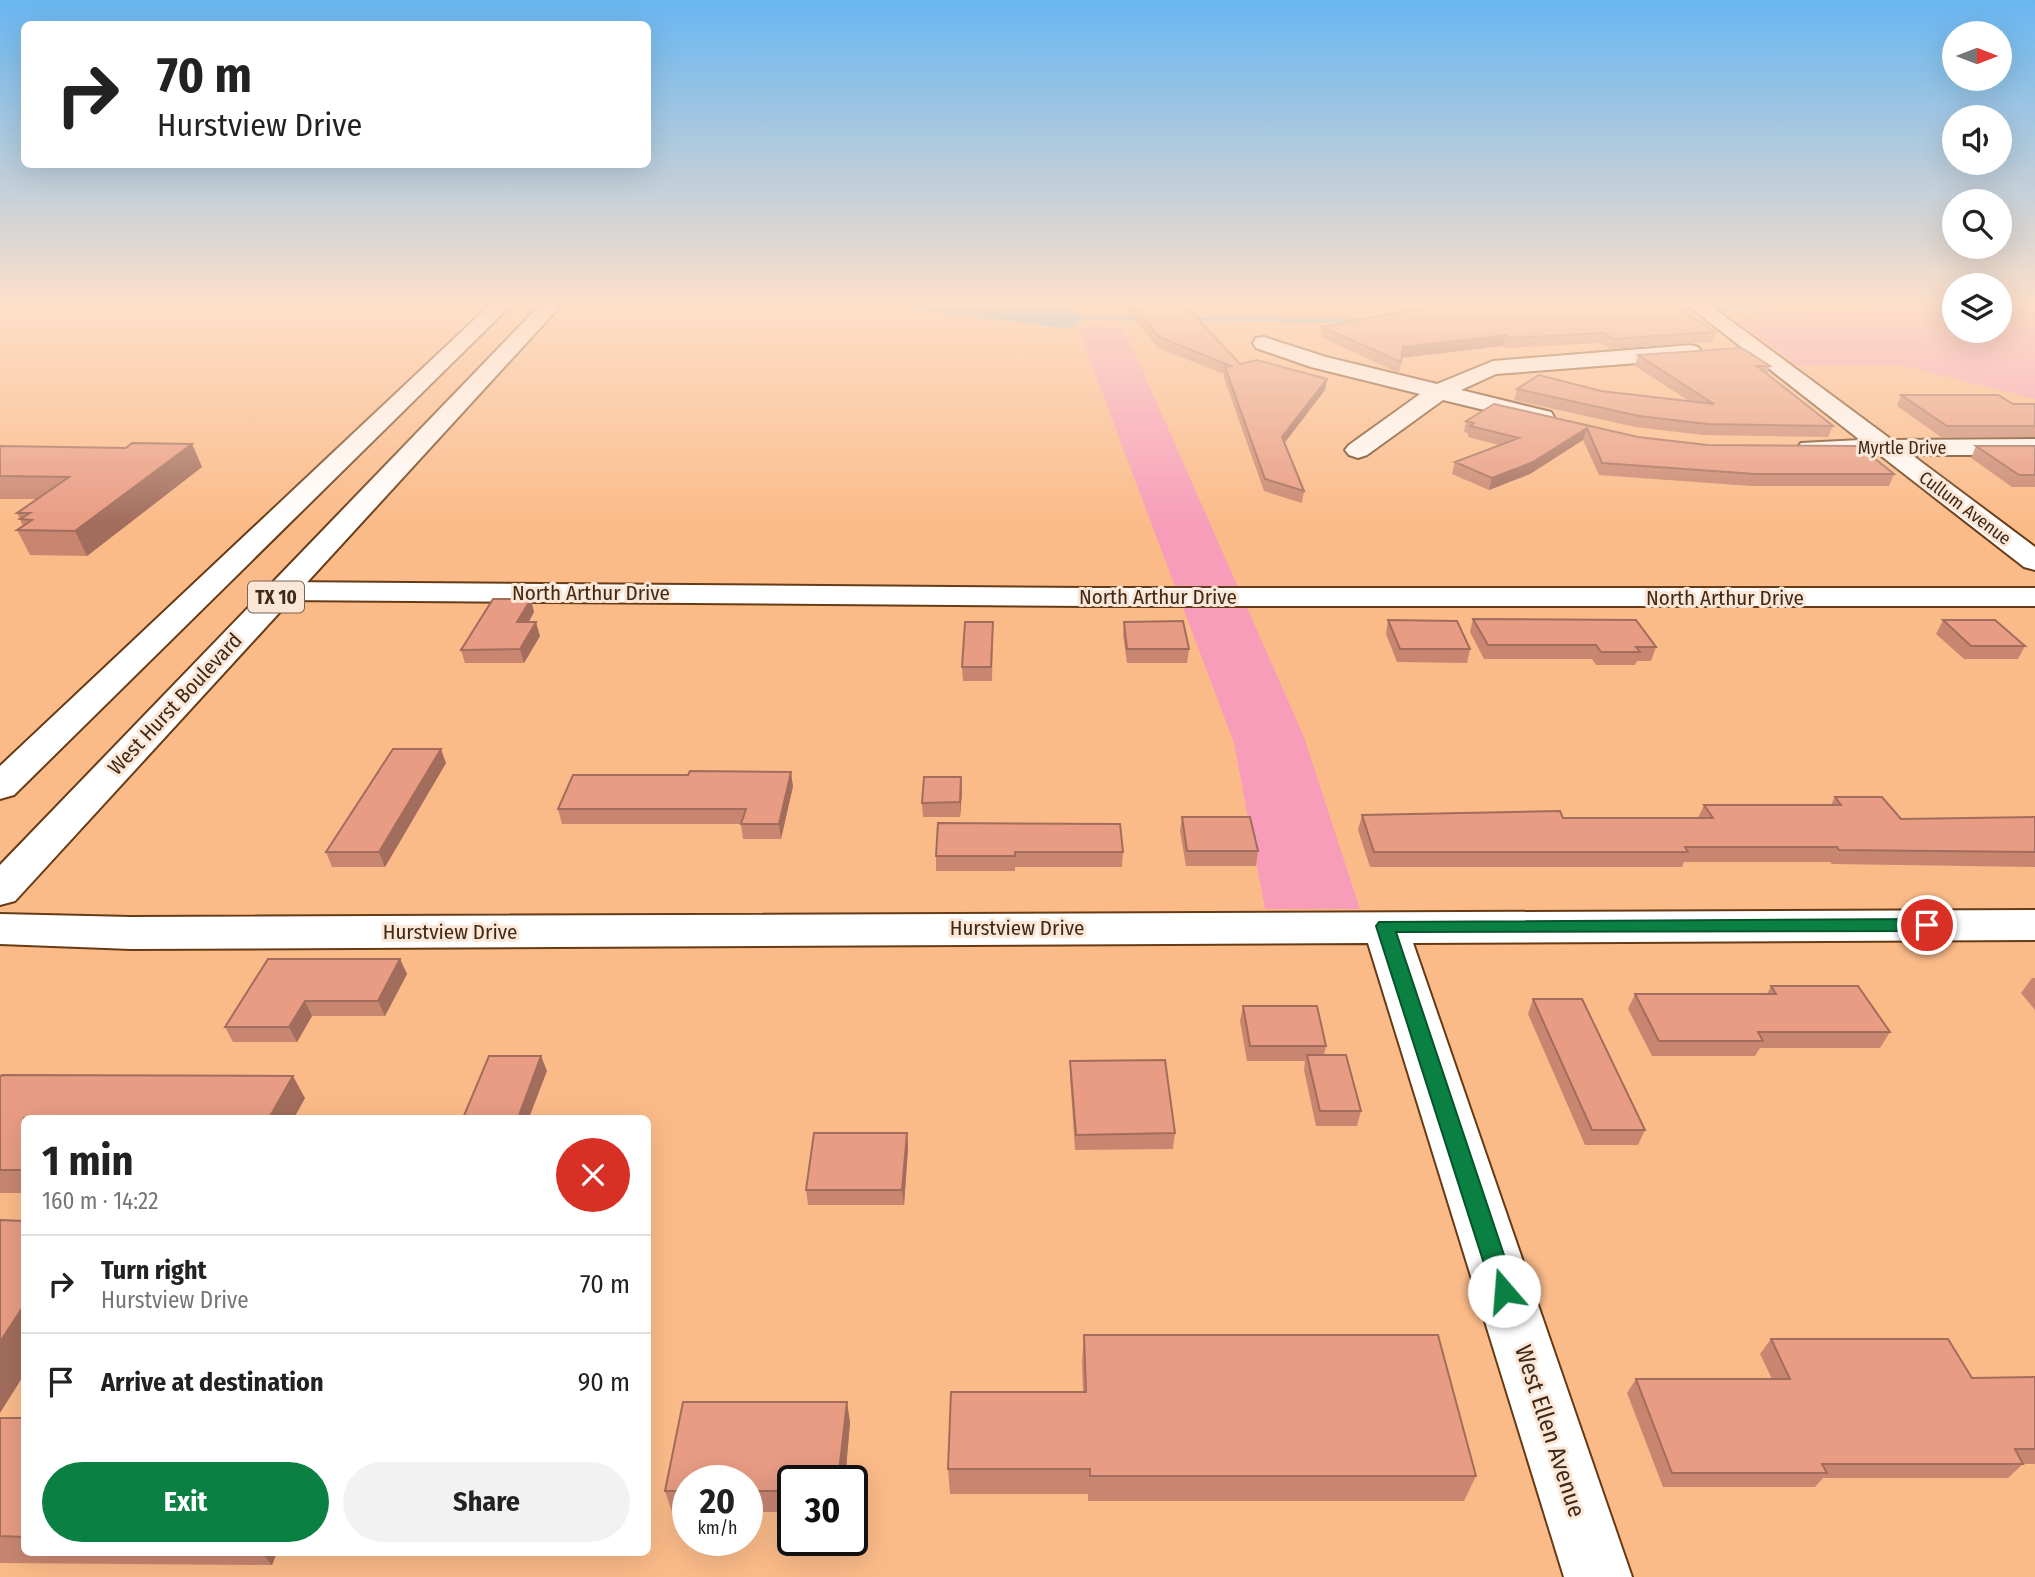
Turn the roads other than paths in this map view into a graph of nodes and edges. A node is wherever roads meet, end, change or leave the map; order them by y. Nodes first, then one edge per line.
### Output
1 (427, 377) edge
2 (483, 377) edge
3 (1376, 377) edge
4 (1465, 377) edge
5 (1792, 377) edge
6 (1439, 393) junction
7 (1571, 424) edge
8 (2035, 447) edge
9 (1791, 448) edge
10 (1886, 448) junction
11 (1358, 450) dead end
12 (2035, 561) edge
13 (281, 591) junction
14 (2035, 597) edge
15 (0, 787) edge
16 (0, 891) edge
17 (2035, 925) edge
18 (1385, 926) junction
19 (0, 929) edge
20 (1598, 1577) edge

1 - 15 street, TX 10
2 - 13 street, West Hurst Boulevard / TX 10
3 - 6 street
4 - 6 street
5 - 10 street, Cullum Avenue
6 - 7 street
6 - 11 street
8 - 10 street, Myrtle Drive
9 - 10 street, Myrtle Drive
10 - 12 street, Cullum Avenue
13 - 14 street, North Arthur Drive
13 - 16 street, West Hurst Boulevard / TX 10
17 - 18 street, Hurstview Drive
18 - 19 street, Hurstview Drive
18 - 20 street, West Ellen Avenue

